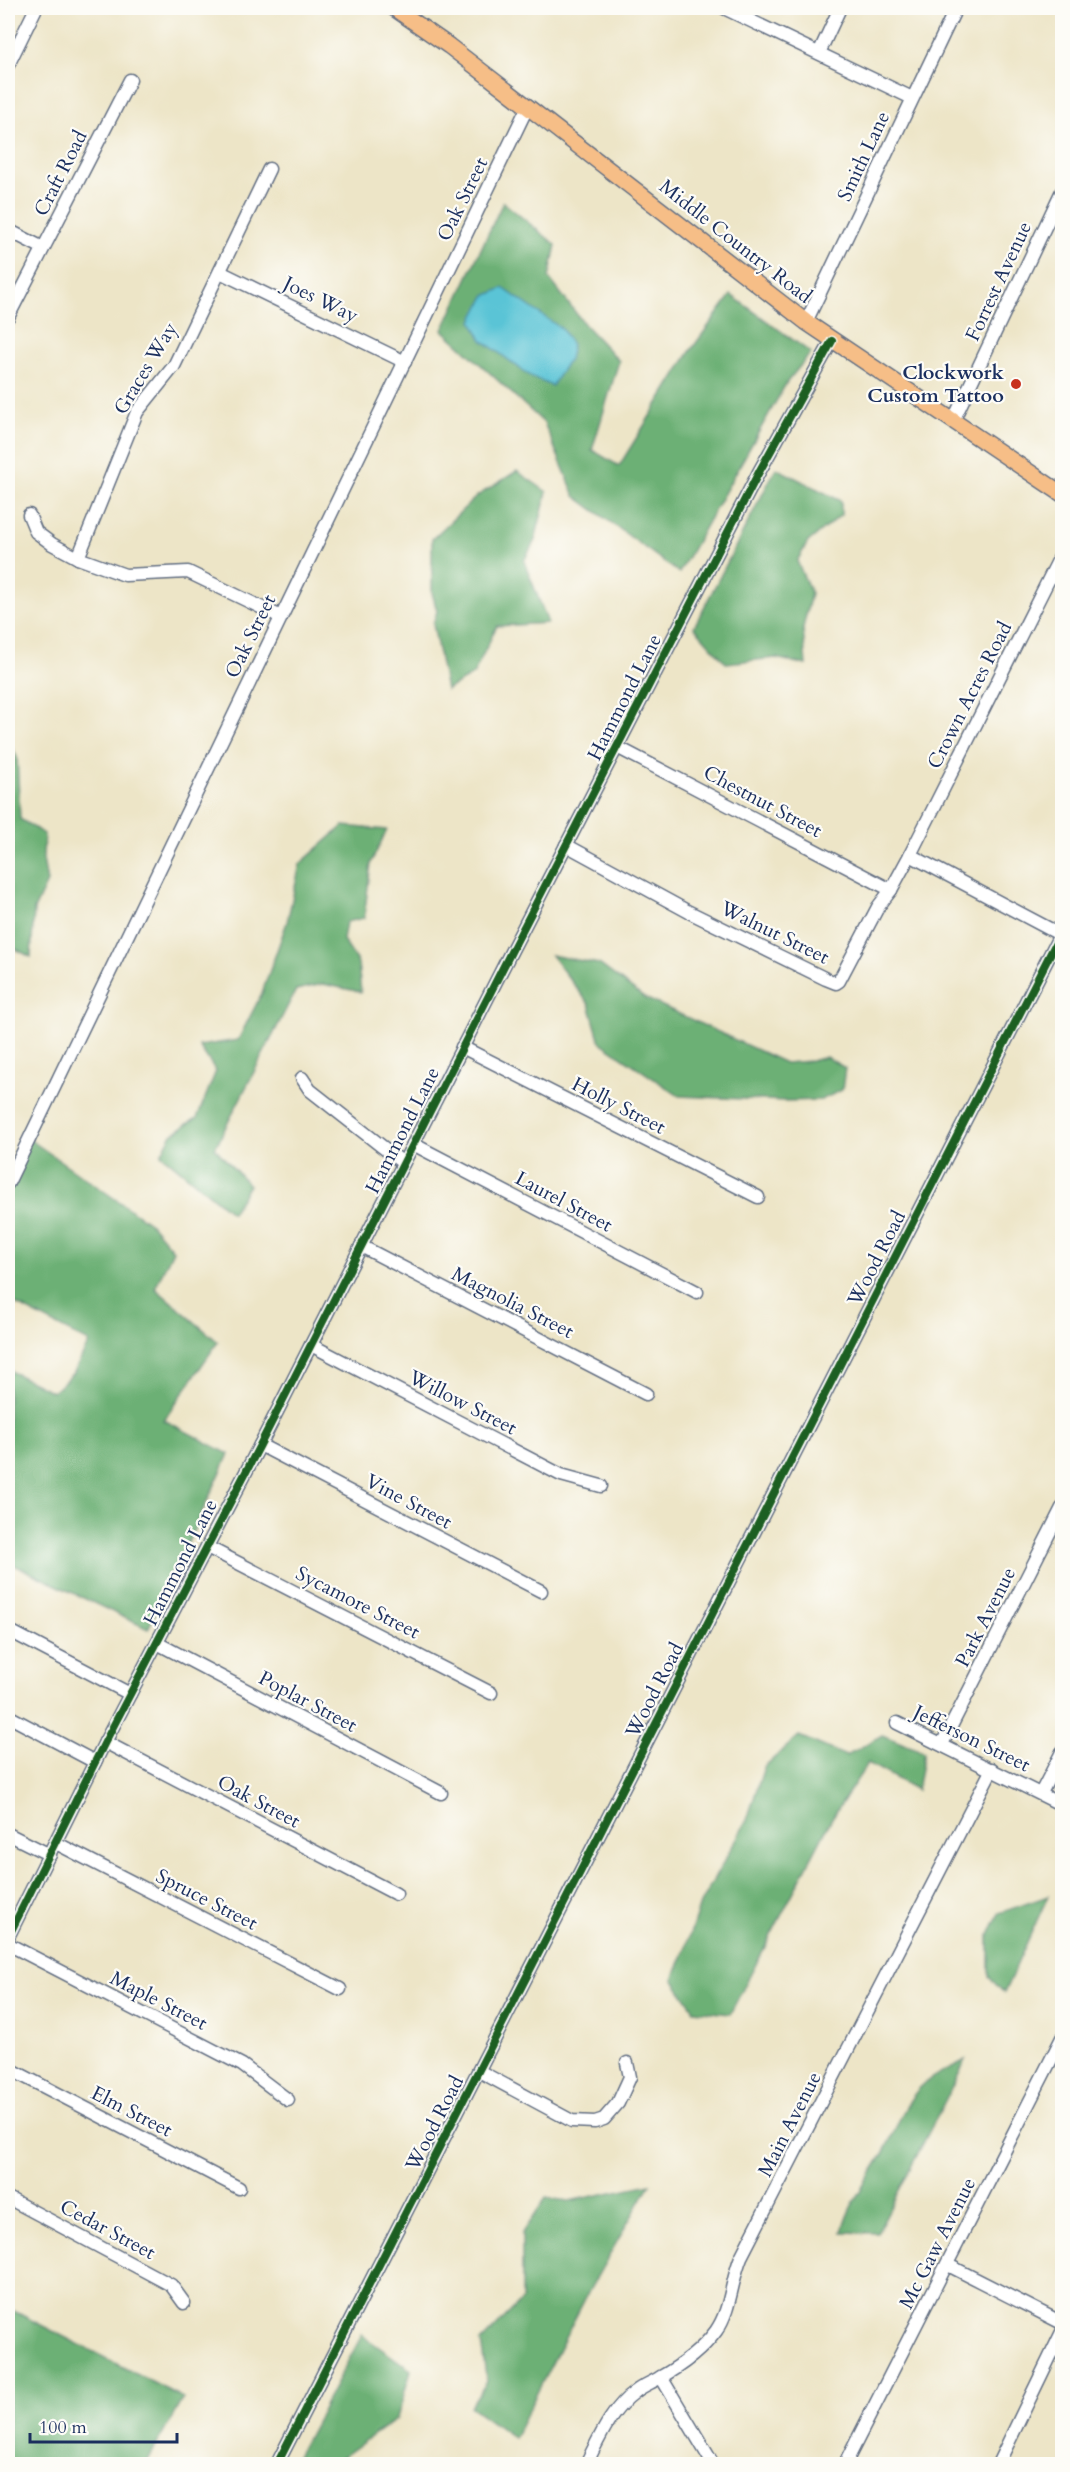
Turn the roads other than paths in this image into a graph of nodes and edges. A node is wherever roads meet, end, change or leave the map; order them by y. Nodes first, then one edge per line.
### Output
1 (36, 8) edge
2 (394, 8) edge
3 (724, 8) edge
4 (840, 8) edge
5 (956, 8) edge
6 (819, 53) junction
7 (8, 65) edge
8 (130, 80) dead end
9 (912, 98) junction
10 (528, 106) junction
11 (269, 169) dead end
12 (1062, 191) edge
13 (8, 230) edge
14 (43, 248) junction
15 (220, 272) junction
16 (8, 317) edge
17 (806, 322) junction
18 (832, 341) junction
19 (405, 362) junction
20 (953, 421) junction
21 (1062, 494) edge
22 (29, 515) dead end
23 (1062, 553) edge
24 (78, 558) junction
25 (281, 617) junction
26 (617, 747) junction
27 (566, 845) junction
28 (910, 855) junction
29 (891, 890) junction
30 (1062, 933) edge
31 (462, 1047) junction
32 (302, 1078) dead end
33 (413, 1144) junction
34 (403, 1163) junction
35 (8, 1183) edge
36 (758, 1197) dead end
37 (361, 1246) junction
38 (696, 1292) dead end
39 (311, 1345) junction
40 (646, 1394) dead end
41 (260, 1445) junction
42 (601, 1486) dead end
43 (1062, 1508) edge
44 (207, 1546) junction
45 (541, 1591) dead end
46 (8, 1630) edge
47 (157, 1643) junction
48 (491, 1693) dead end
49 (130, 1694) junction
50 (8, 1716) edge
51 (897, 1723) dead end
52 (105, 1742) junction
53 (942, 1744) junction
54 (1062, 1752) edge
55 (95, 1762) junction
56 (992, 1769) junction
57 (441, 1793) dead end
58 (1041, 1793) junction
59 (1062, 1805) edge
60 (8, 1834) edge
61 (56, 1843) junction
62 (50, 1855) junction
63 (396, 1894) dead end
64 (8, 1937) edge
65 (8, 1944) edge
66 (340, 1989) dead end
67 (1062, 2038) edge
68 (627, 2063) dead end
69 (8, 2068) edge
70 (479, 2071) junction
71 (288, 2100) dead end
72 (239, 2188) dead end
73 (8, 2198) edge
74 (948, 2265) junction
75 (184, 2302) dead end
76 (1062, 2323) edge
77 (1062, 2332) edge
78 (662, 2377) junction
79 (277, 2464) edge
80 (586, 2464) edge
81 (713, 2464) edge
82 (845, 2464) edge
83 (998, 2464) edge

1 - 7 street
2 - 10 main road, Middle Country Road
3 - 6 street
4 - 6 street
5 - 9 street, Smith Lane
6 - 9 street
8 - 14 street, Craft Road
9 - 17 street, Smith Lane
10 - 17 main road, Middle Country Road
10 - 19 street, Oak Street
11 - 15 street, Graces Way
12 - 20 street, Forrest Avenue
13 - 14 street
14 - 16 street, Craft Road
15 - 19 street, Joes Way
15 - 24 street, Graces Way
17 - 18 main road, Middle Country Road
18 - 20 main road, Middle Country Road
18 - 26 street, Hammond Lane
19 - 25 street, Oak Street
20 - 21 main road, Middle Country Road
22 - 24 street
23 - 28 street, Crown Acres Road
24 - 25 street
25 - 35 street, Oak Street
26 - 27 street, Hammond Lane
26 - 29 street, Chestnut Street
27 - 29 street, Walnut Street
27 - 31 street, Hammond Lane
28 - 29 street, Walnut Street
28 - 30 street
30 - 70 street, Wood Road
31 - 33 street, Hammond Lane
31 - 36 street, Holly Street
32 - 34 street
33 - 34 street, Hammond Lane
33 - 38 street, Laurel Street
34 - 37 street, Hammond Lane
37 - 39 street, Hammond Lane
37 - 40 street, Magnolia Street
39 - 41 street, Hammond Lane
39 - 42 street, Willow Street
41 - 44 street, Hammond Lane
41 - 45 street, Vine Street
43 - 53 street, Park Avenue
44 - 47 street, Hammond Lane
44 - 48 street, Sycamore Street
46 - 49 street
47 - 49 street, Hammond Lane
47 - 57 street, Poplar Street
49 - 52 street, Hammond Lane
50 - 55 street
51 - 53 street, Jefferson Street
52 - 55 street, Hammond Lane
52 - 63 street, Oak Street
53 - 56 street, Jefferson Street
54 - 58 street
55 - 61 street, Hammond Lane
56 - 58 street, Jefferson Street
56 - 78 street, Main Avenue
58 - 59 street, Jefferson Street
60 - 62 street
61 - 62 street, Hammond Lane
61 - 66 street, Spruce Street
62 - 64 street, Hammond Lane
65 - 71 street, Maple Street
67 - 74 street, Mc Gaw Avenue
68 - 70 street
69 - 72 street, Elm Street
70 - 79 street, Wood Road
73 - 75 street, Cedar Street
74 - 76 street
74 - 82 street, Mc Gaw Avenue
77 - 83 street
78 - 80 street, Main Avenue
78 - 81 street

